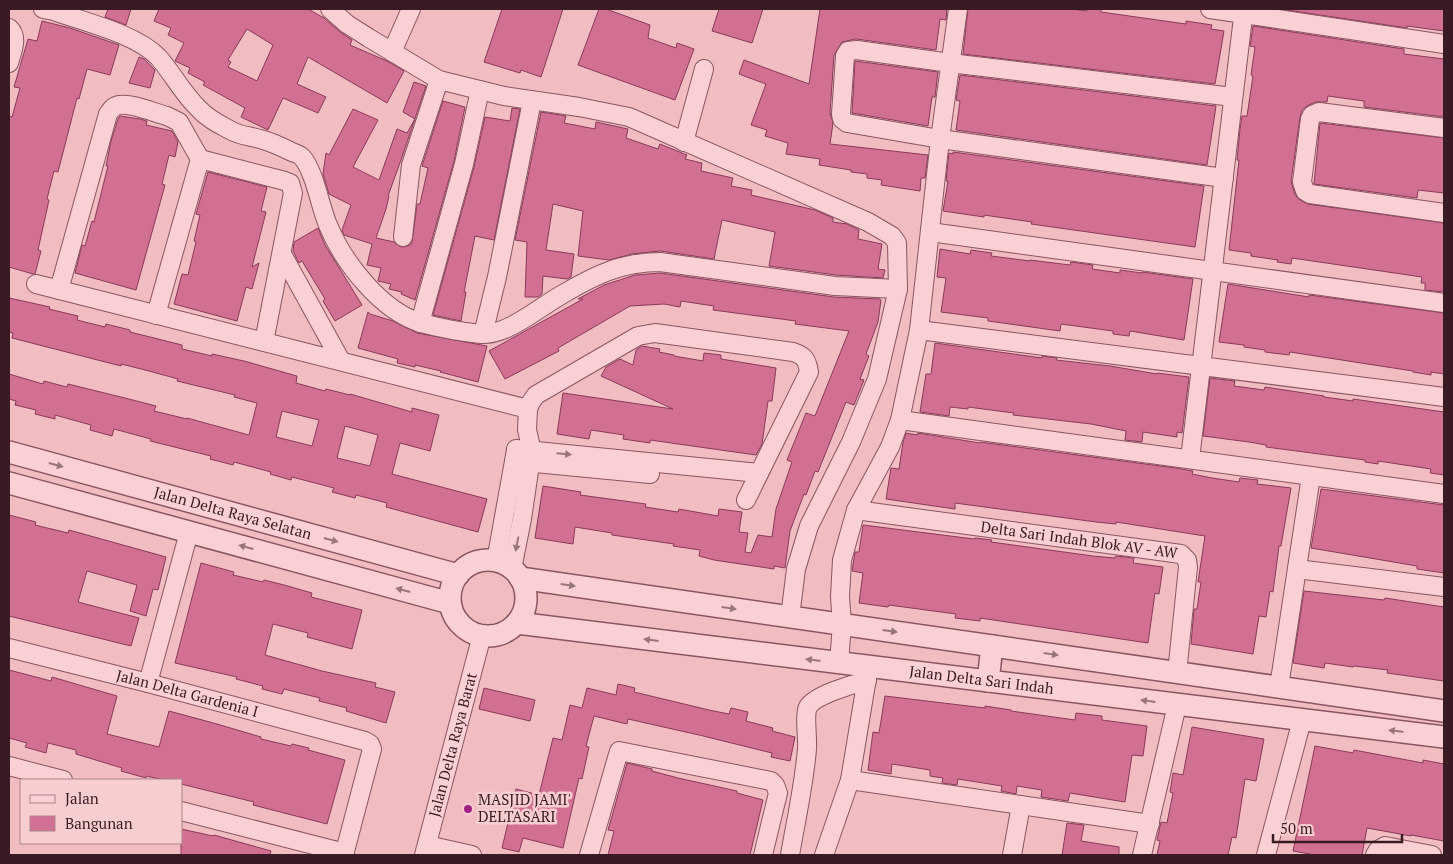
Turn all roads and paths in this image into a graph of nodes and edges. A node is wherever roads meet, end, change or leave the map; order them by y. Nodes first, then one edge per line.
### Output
1 (43, 9) edge
2 (330, 9) edge
3 (411, 9) edge
4 (958, 9) edge
5 (1210, 9) edge
6 (1243, 11) edge
7 (9, 28) edge
8 (1444, 44) edge
9 (392, 52) junction
10 (9, 63) edge
11 (950, 64) junction
12 (704, 69) dead end
13 (439, 80) junction
14 (480, 90) junction
15 (1233, 97) junction
16 (532, 101) junction
17 (1444, 128) edge
18 (940, 139) junction
19 (684, 142) junction
20 (200, 159) junction
21 (1224, 178) junction
22 (1444, 213) edge
23 (930, 232) junction
24 (403, 237) dead end
25 (282, 254) junction
26 (1212, 272) junction
27 (36, 284) dead end
28 (898, 289) junction
29 (59, 290) junction
30 (1444, 303) edge
31 (156, 315) junction
32 (420, 323) junction
33 (919, 330) junction
34 (483, 334) junction
35 (264, 342) junction
36 (341, 361) junction
37 (1201, 366) junction
38 (1444, 397) edge
39 (528, 409) junction
40 (900, 420) junction
41 (9, 452) edge
42 (523, 456) junction
43 (1190, 459) junction
44 (1311, 476) junction
45 (756, 478) junction
46 (9, 483) edge
47 (1444, 494) edge
48 (746, 500) dead end
49 (856, 510) junction
50 (189, 532) junction
51 (509, 569) junction
52 (1297, 569) junction
53 (458, 575) junction
54 (1444, 587) edge
55 (450, 603) junction
56 (790, 617) junction
57 (517, 623) junction
58 (842, 624) junction
59 (482, 635) junction
60 (992, 646) junction
61 (9, 648) edge
62 (839, 663) junction
63 (1177, 672) junction
64 (868, 674) junction
65 (1231, 680) junction
66 (988, 681) junction
67 (148, 683) junction
68 (1279, 687) junction
69 (1177, 705) junction
70 (1226, 710) junction
71 (1441, 710) edge
72 (1302, 720) junction
73 (1440, 737) edge
74 (9, 766) edge
75 (59, 779) edge
76 (850, 780) junction
77 (1020, 805) junction
78 (182, 811) edge
79 (1150, 824) junction
80 (425, 850) edge
81 (344, 854) edge
82 (472, 855) edge
83 (589, 855) edge
84 (763, 855) edge
85 (790, 855) edge
86 (824, 855) edge
87 (1012, 855) edge
88 (1142, 855) edge
89 (1266, 855) edge
90 (1375, 855) edge
91 (1432, 855) edge

1 - 32 street
2 - 9 street
3 - 9 street
4 - 11 street
5 - 6 street
6 - 8 street
6 - 15 street
7 - 10 street
9 - 13 street
11 - 15 street
11 - 18 street
11 - 18 street
12 - 19 street
13 - 14 street
13 - 24 street
14 - 16 street
14 - 32 street
15 - 21 street
16 - 19 street
16 - 34 street
17 - 22 street
18 - 21 street
18 - 23 street
19 - 28 street
20 - 25 street
20 - 29 street
20 - 31 street
21 - 26 street
23 - 26 street
23 - 33 street
25 - 35 street
25 - 36 street
26 - 30 street
26 - 37 street
27 - 29 street
28 - 34 street
28 - 56 street
29 - 31 street
31 - 35 street
32 - 34 street
33 - 37 street
33 - 40 street
35 - 36 street
36 - 39 street
37 - 38 street
37 - 43 street
39 - 42 street
39 - 45 street
40 - 43 street
40 - 49 street
41 -> 53 street, Jalan Delta Raya Selatan
42 - 45 street
42 - 51 street
43 - 44 street
44 - 47 street
44 - 52 street
45 - 48 street
46 - 50 street, Jalan Delta Raya Selatan
49 - 58 street
49 - 63 street, Delta Sari Indah Blok AV - AW
55 -> 50 street, Jalan Delta Raya Selatan
50 - 67 street
51 - 53 street
51 -> 56 street
51 - 57 street
52 - 54 street
52 - 68 street
53 - 55 street
55 - 59 street
56 - 58 street
57 - 59 street
62 -> 57 street, Jalan Delta Sari Indah
58 -> 60 street
58 - 62 street
59 - 80 street, Jalan Delta Raya Barat
60 -> 63 street
60 - 66 street
61 - 67 street, Jalan Delta Gardenia I
62 - 64 street, Jalan Delta Sari Indah
63 - 65 street
64 - 66 street, Jalan Delta Sari Indah
64 - 76 street
64 - 85 street
65 - 68 street
65 - 70 street
69 -> 66 street, Jalan Delta Sari Indah
67 - 81 street, Jalan Delta Gardenia I
68 - 71 street
69 - 70 street, Jalan Delta Sari Indah
69 - 79 street
70 - 72 street, Jalan Delta Sari Indah
71 - 73 street
73 -> 72 street, Jalan Delta Sari Indah
72 - 89 street
74 - 75 street
76 - 77 street
76 - 86 street
77 - 79 street
77 - 87 street
78 - 81 street
79 - 88 street
80 - 82 street
83 - 84 street
90 - 91 street

